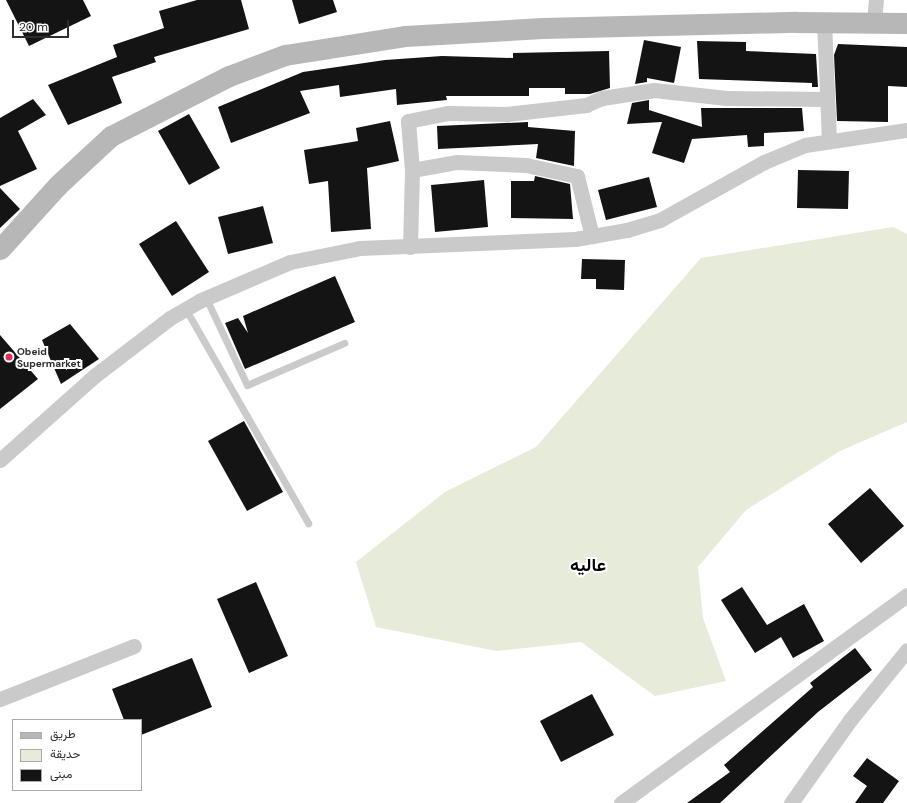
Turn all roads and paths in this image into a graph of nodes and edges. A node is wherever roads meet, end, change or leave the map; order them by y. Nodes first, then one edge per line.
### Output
1 (876, 0) edge
2 (824, 21) junction
3 (874, 22) junction
4 (907, 23) edge
5 (827, 98) junction
6 (907, 130) edge
7 (829, 141) junction
8 (412, 170) junction
9 (592, 236) junction
10 (410, 247) junction
11 (0, 249) edge
12 (206, 298) junction
13 (185, 308) junction
14 (344, 343) dead end
15 (0, 460) edge
16 (308, 523) dead end
17 (907, 595) edge
18 (134, 646) dead end
19 (907, 650) edge
20 (0, 699) edge
21 (621, 803) edge
22 (791, 803) edge

1 - 3 street
2 - 3 main road
2 - 5 street
2 - 11 main road
3 - 4 main road
5 - 7 street
5 - 8 street
6 - 7 street
7 - 9 street
8 - 9 street
8 - 10 street
9 - 10 street
10 - 12 street
12 - 13 street
12 - 14 lane
13 - 15 street
13 - 16 lane
17 - 21 street
18 - 20 street
19 - 22 street

